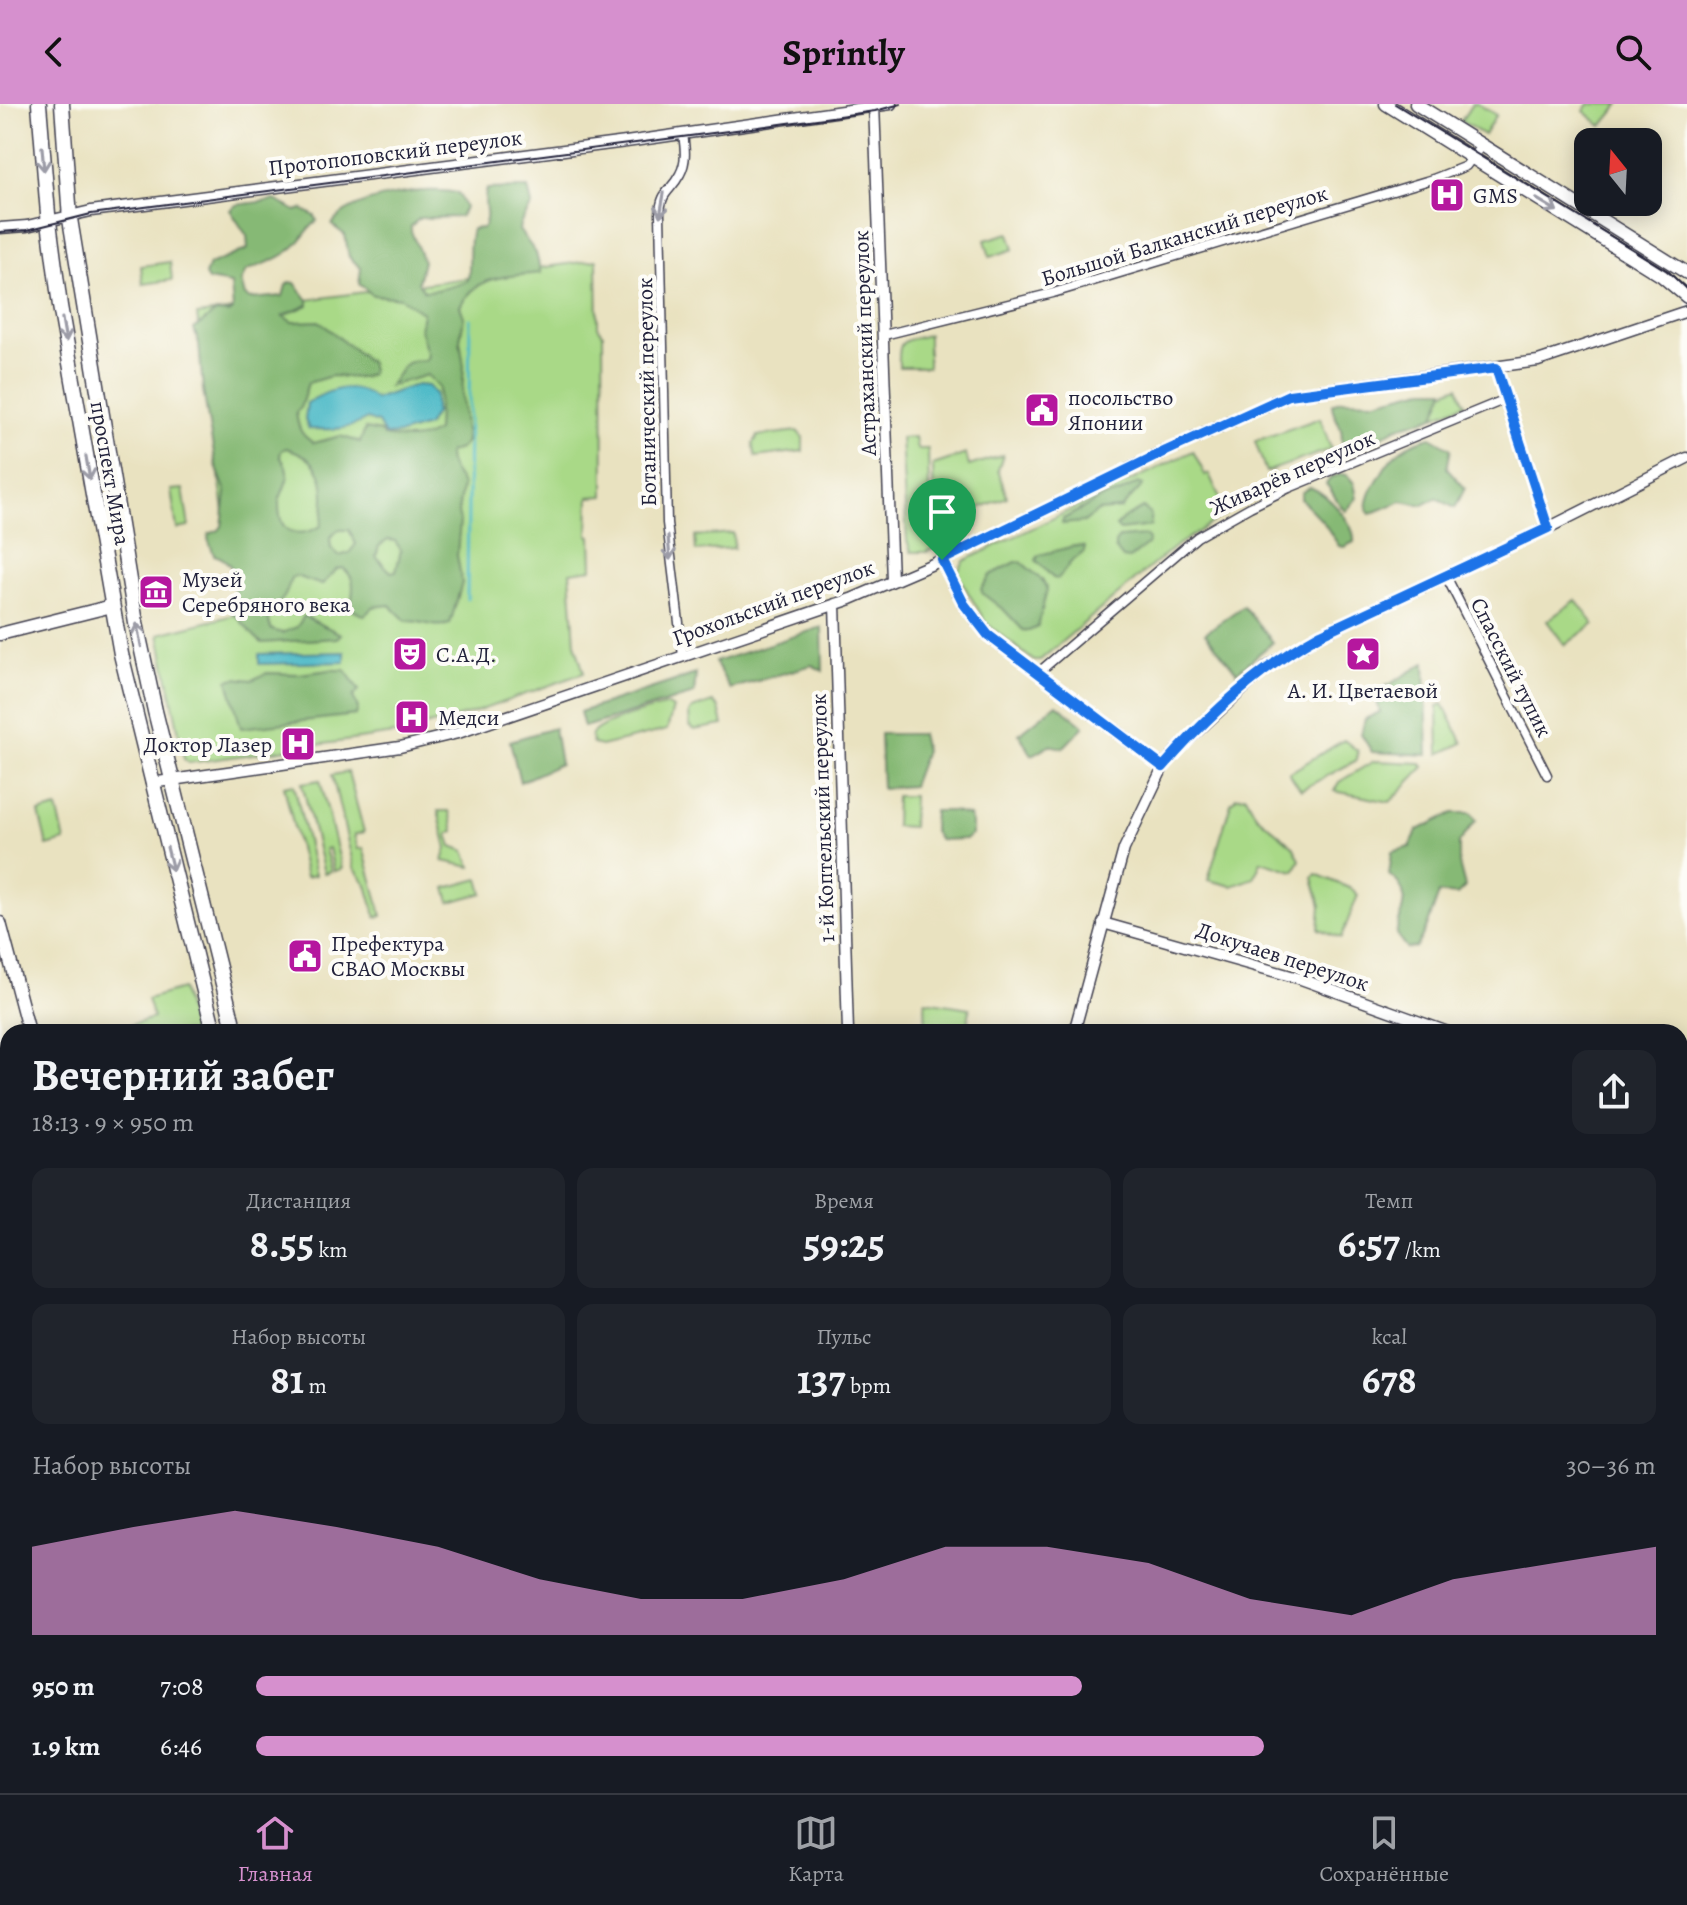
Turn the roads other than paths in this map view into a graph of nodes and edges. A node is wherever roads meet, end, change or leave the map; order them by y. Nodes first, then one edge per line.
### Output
1 (39, 104) edge
2 (62, 104) edge
3 (891, 104) edge
4 (1386, 104) edge
5 (1416, 104) edge
6 (874, 106) edge
7 (683, 134) junction
8 (1481, 146) junction
9 (1472, 160) junction
10 (70, 216) junction
11 (49, 221) junction
12 (0, 228) edge
13 (1687, 273) edge
14 (1687, 297) edge
15 (1687, 311) edge
16 (884, 335) junction
17 (1496, 368) junction
18 (1506, 399) junction
19 (1687, 458) edge
20 (1548, 528) junction
21 (942, 560) junction
22 (1446, 576) junction
23 (892, 580) junction
24 (835, 604) junction
25 (112, 606) junction
26 (0, 634) edge
27 (683, 656) junction
28 (1039, 672) junction
29 (1163, 767) junction
30 (1547, 775) dead end
31 (172, 779) junction
32 (151, 783) junction
33 (0, 923) edge
34 (1103, 923) junction
35 (27, 1024) edge
36 (212, 1024) edge
37 (233, 1024) edge
38 (848, 1024) edge
39 (1076, 1024) edge
40 (1426, 1024) edge

1 -> 11 main road, проспект Мира
2 - 10 main road, проспект Мира
3 - 6 street, Протопоповский переулок
4 - 9 main road
5 - 8 main road
6 - 7 street, Протопоповский переулок
6 - 16 street, Астраханский переулок
7 - 10 street, Протопоповский переулок
7 -> 27 street, Ботанический переулок
8 - 9 street
8 - 13 main road
9 -> 14 main road
9 - 16 street, Большой Балканский переулок
10 - 11 street, Протопоповский переулок
31 -> 10 main road, проспект Мира
11 - 12 street, Протопоповский переулок
11 -> 25 main road, проспект Мира
15 - 17 street, Грохольский переулок
16 - 23 street, Астраханский переулок
17 - 18 street
17 - 21 street, Грохольский переулок
18 - 20 street
18 - 28 street, Живарёв переулок
19 - 20 street
20 - 22 street
21 - 23 street, Грохольский переулок
21 - 28 street
22 - 29 street
22 - 30 street, Спасский тупик
23 - 24 street, Грохольский переулок
24 - 27 street, Грохольский переулок
24 - 38 street, 1-й Коптельский переулок
25 - 26 main road
25 - 32 main road, проспект Мира
27 - 31 street, Грохольский переулок
28 - 29 street
29 - 34 street
31 - 32 street, Грохольский переулок
31 - 37 main road, проспект Мира
32 -> 36 main road, проспект Мира
33 - 35 main road
34 - 39 street
34 - 40 street, Докучаев переулок

